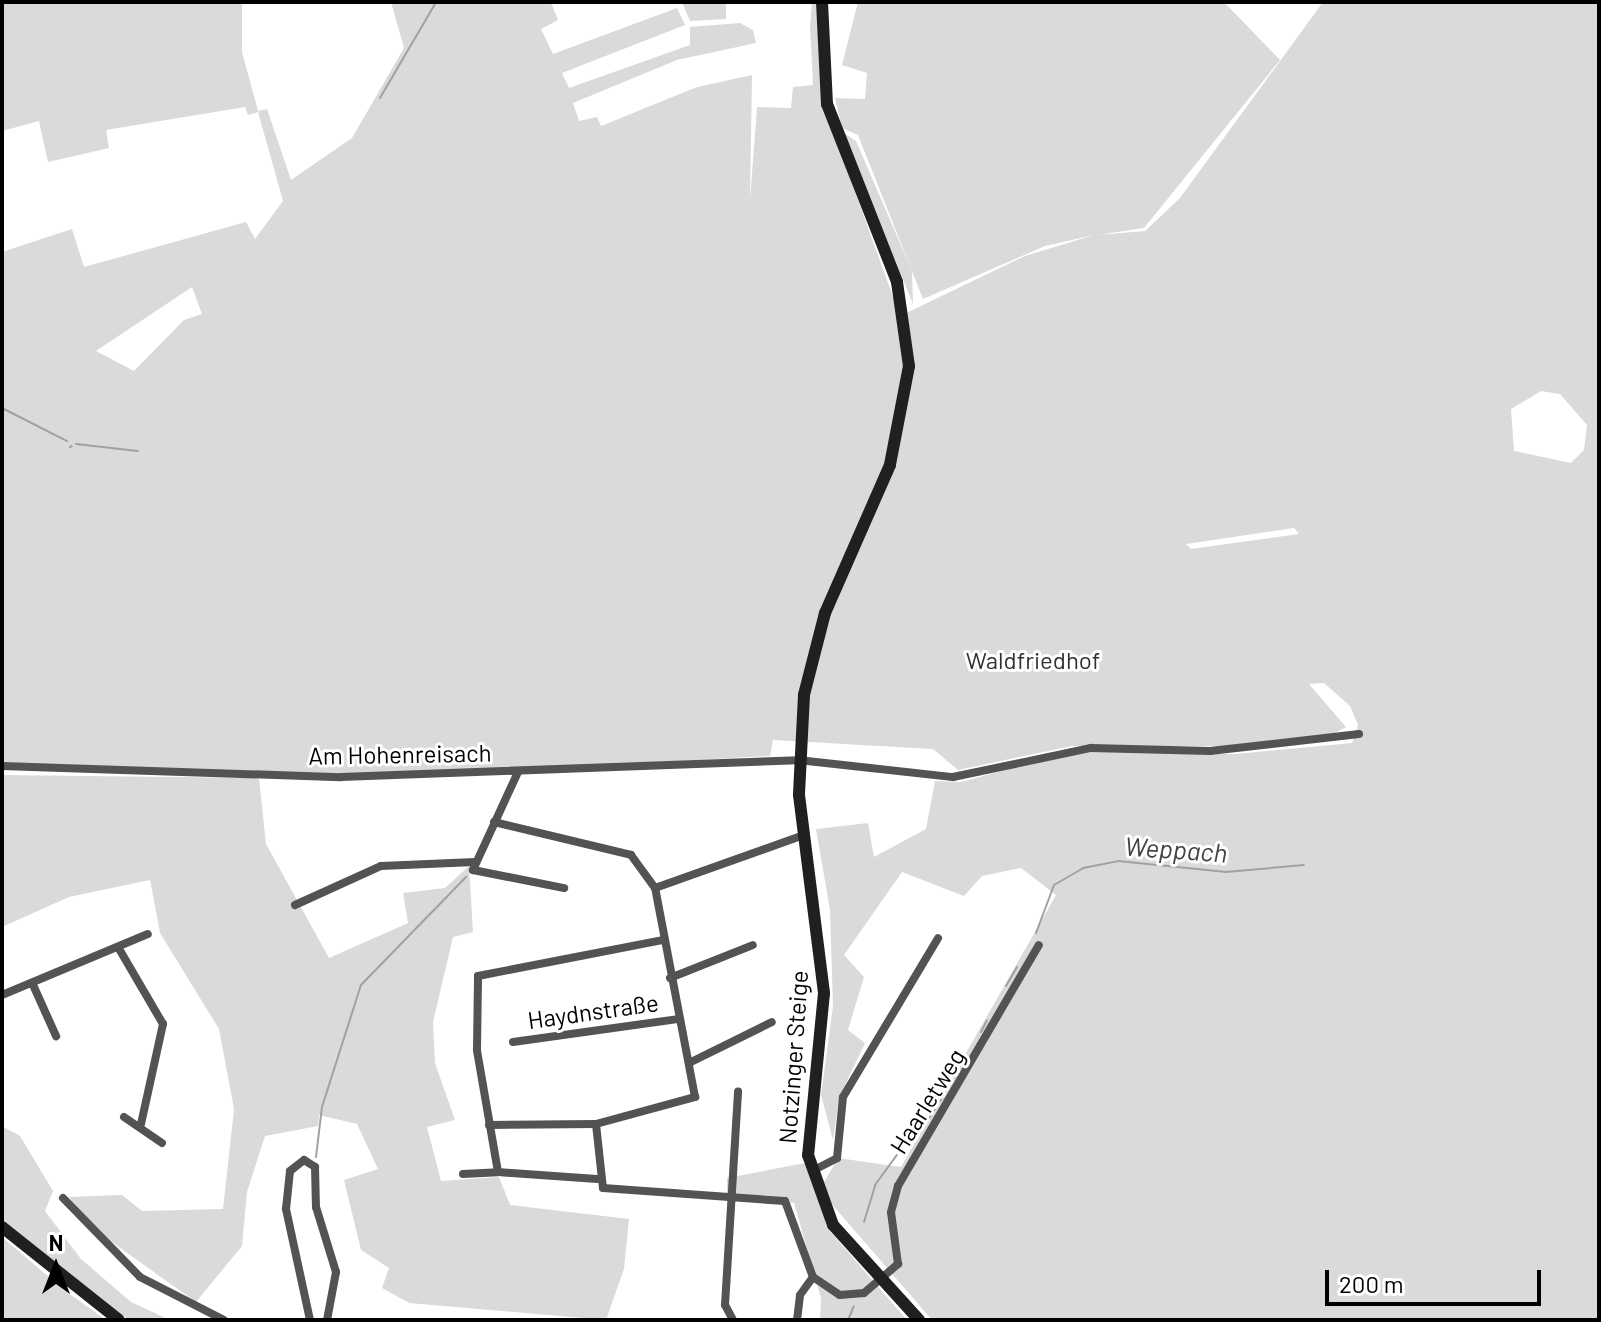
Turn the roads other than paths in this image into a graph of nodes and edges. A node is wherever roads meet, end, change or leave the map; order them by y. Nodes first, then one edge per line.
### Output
1 (822, 2) edge
2 (1359, 734) dead end
3 (798, 760) junction
4 (2, 766) edge
5 (518, 772) junction
6 (494, 822) junction
7 (804, 835) junction
8 (475, 862) junction
9 (564, 888) dead end
10 (655, 888) junction
11 (295, 905) dead end
12 (148, 934) dead end
13 (938, 938) dead end
14 (664, 940) junction
15 (753, 945) dead end
16 (1039, 945) dead end
17 (118, 947) junction
18 (670, 978) junction
19 (34, 987) junction
20 (2, 995) edge
21 (679, 1019) junction
22 (772, 1022) dead end
23 (56, 1036) dead end
24 (513, 1042) dead end
25 (691, 1062) junction
26 (738, 1091) dead end
27 (124, 1117) dead end
28 (141, 1124) junction
29 (596, 1124) junction
30 (489, 1125) junction
31 (162, 1143) dead end
32 (811, 1171) junction
33 (498, 1172) junction
34 (463, 1174) dead end
35 (597, 1179) junction
36 (63, 1198) dead end
37 (730, 1200) junction
38 (2, 1227) edge
39 (813, 1277) junction
40 (881, 1281) junction
41 (119, 1320) edge
42 (224, 1320) edge
43 (310, 1320) edge
44 (327, 1320) edge
45 (733, 1320) edge
46 (797, 1320) edge
47 (919, 1320) edge

1 - 3 main road, Notzinger Steige
2 - 3 street
3 - 5 street, Am Hohenreisach
3 - 7 main road, Notzinger Steige
4 - 5 street, Am Hohenreisach
5 - 6 street
6 - 8 street
6 - 10 street
7 - 10 street
7 - 32 main road, Notzinger Steige
8 - 9 street
8 - 11 street
10 - 14 street
12 - 17 street
13 - 32 street
14 - 18 street
14 - 30 street
15 - 18 street
16 - 40 street, Haarletweg
17 - 19 street
17 - 28 street
18 - 21 street
19 - 20 street
19 - 23 street
21 - 24 street, Haydnstraße
21 - 25 street
22 - 25 street
25 - 29 street
26 - 37 street
27 - 28 street
28 - 31 street
29 - 30 street
29 - 35 street
30 - 33 street
32 - 40 main road, Notzinger Steige
33 - 34 street
33 - 35 street
35 - 37 street
36 - 42 street
37 - 39 street
37 - 45 street
38 - 41 main road
39 - 40 street
39 - 46 street
40 - 47 main road, Notzinger Steige
43 - 44 street

